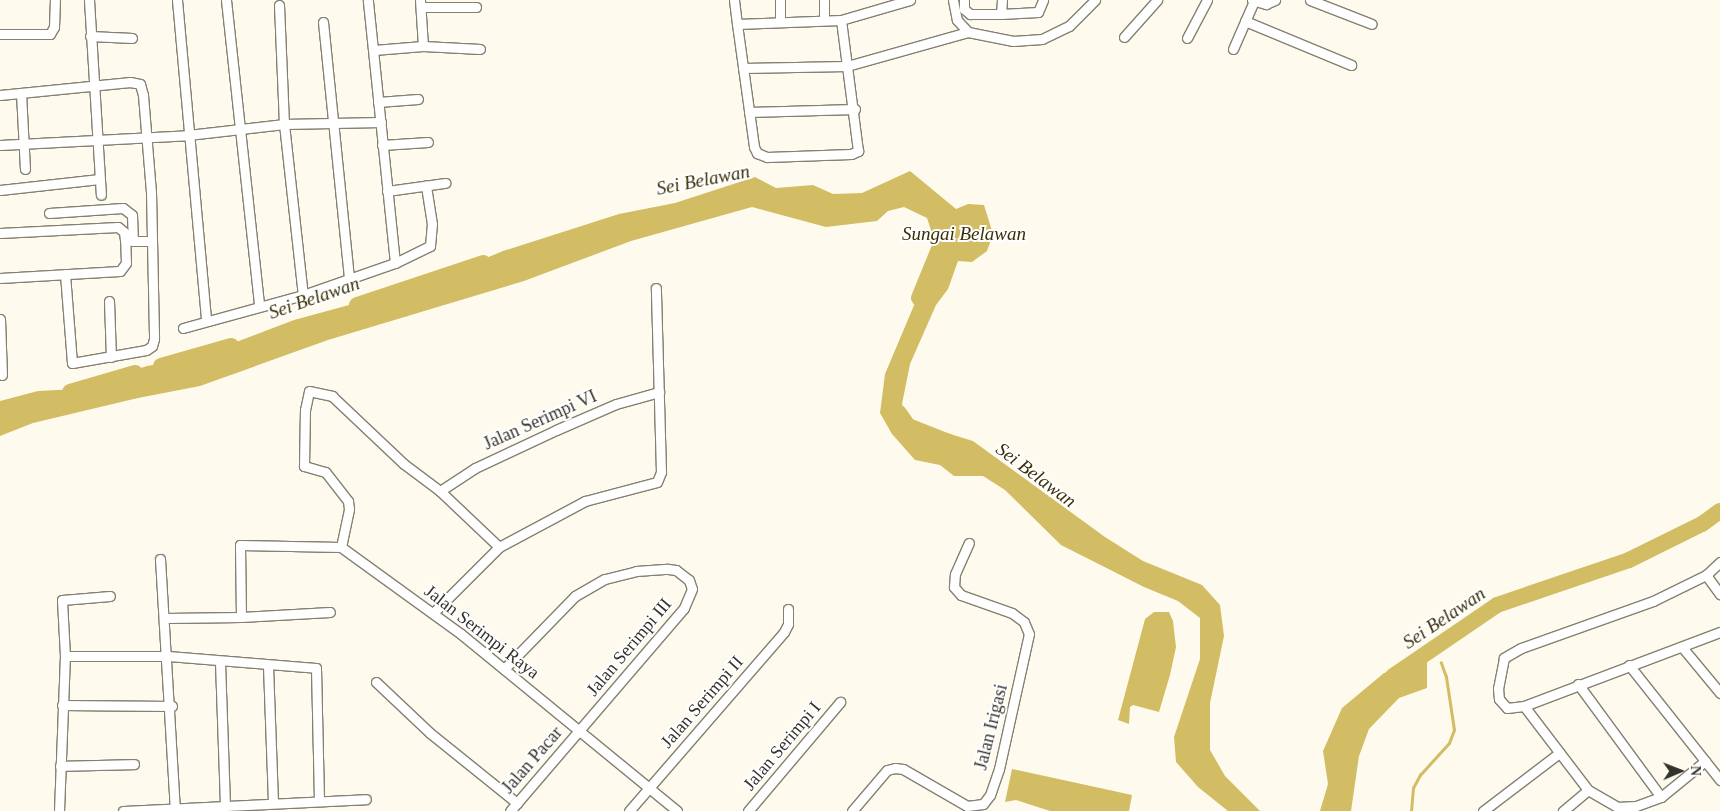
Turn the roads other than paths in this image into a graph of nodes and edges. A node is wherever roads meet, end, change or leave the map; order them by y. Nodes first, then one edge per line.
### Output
1 (55, 0) edge
2 (89, 0) edge
3 (177, 0) edge
4 (226, 0) edge
5 (368, 0) edge
6 (734, 0) edge
7 (780, 0) edge
8 (824, 0) edge
9 (910, 0) edge
10 (953, 0) edge
11 (964, 0) edge
12 (1002, 0) edge
13 (1044, 0) edge
14 (1095, 0) edge
15 (1157, 0) edge
16 (1207, 0) edge
17 (1253, 0) edge
18 (1275, 0) edge
19 (1310, 0) edge
20 (421, 4) edge
21 (279, 5) dead end
22 (476, 7) dead end
23 (1001, 14) junction
24 (824, 19) junction
25 (841, 20) junction
26 (1245, 20) junction
27 (323, 22) dead end
28 (780, 22) junction
29 (736, 24) junction
30 (1372, 24) dead end
31 (968, 32) junction
32 (0, 34) edge
33 (90, 36) junction
34 (1124, 37) dead end
35 (132, 38) dead end
36 (1187, 38) dead end
37 (423, 46) junction
38 (480, 49) dead end
39 (1232, 49) dead end
40 (374, 50) junction
41 (1351, 65) dead end
42 (847, 66) junction
43 (743, 68) junction
44 (94, 87) junction
45 (22, 93) junction
46 (0, 95) edge
47 (418, 99) dead end
48 (378, 102) junction
49 (855, 109) junction
50 (749, 112) junction
51 (381, 122) junction
52 (284, 124) junction
53 (334, 124) junction
54 (238, 129) junction
55 (188, 134) junction
56 (147, 136) junction
57 (96, 138) junction
58 (428, 142) dead end
59 (24, 144) junction
60 (0, 145) edge
61 (382, 145) junction
62 (25, 169) dead end
63 (99, 179) junction
64 (445, 183) dead end
65 (426, 185) junction
66 (0, 190) edge
67 (387, 191) junction
68 (101, 195) dead end
69 (49, 213) dead end
70 (0, 233) edge
71 (129, 241) junction
72 (152, 241) junction
73 (395, 263) junction
74 (65, 274) junction
75 (0, 278) edge
76 (349, 280) junction
77 (656, 288) dead end
78 (303, 295) junction
79 (109, 301) dead end
80 (259, 306) junction
81 (0, 319) edge
82 (206, 321) junction
83 (183, 328) dead end
84 (111, 357) junction
85 (2, 375) dead end
86 (659, 392) junction
87 (440, 490) junction
88 (969, 543) dead end
89 (499, 546) junction
90 (341, 547) junction
91 (160, 559) dead end
92 (1720, 562) edge
93 (1706, 575) junction
94 (1720, 594) edge
95 (110, 596) dead end
96 (788, 609) dead end
97 (330, 612) dead end
98 (434, 612) junction
99 (241, 617) junction
100 (166, 618) junction
101 (1720, 632) edge
102 (1682, 647) junction
103 (65, 656) junction
104 (168, 656) junction
105 (220, 662) junction
106 (1629, 665) junction
107 (268, 666) junction
108 (504, 669) junction
109 (376, 682) dead end
110 (1578, 684) junction
111 (1720, 693) edge
112 (840, 702) dead end
113 (62, 705) junction
114 (172, 706) junction
115 (1524, 706) junction
116 (580, 730) junction
117 (1559, 753) junction
118 (1705, 761) junction
119 (134, 764) dead end
120 (60, 766) junction
121 (1720, 780) edge
122 (650, 788) junction
123 (1588, 790) junction
124 (1661, 797) junction
125 (319, 799) junction
126 (366, 799) dead end
127 (272, 803) junction
128 (517, 803) junction
129 (225, 804) junction
130 (176, 808) junction
131 (59, 811) edge
132 (123, 811) edge
133 (510, 811) edge
134 (629, 811) edge
135 (677, 811) edge
136 (748, 811) edge
137 (852, 811) edge
138 (1483, 811) edge
139 (1563, 811) edge

1 - 32 street
2 - 33 street
3 - 55 street
4 - 54 street
5 - 40 street
6 - 29 street
7 - 28 street
8 - 24 street
9 - 25 street
10 - 31 street
11 - 23 street
12 - 23 street
13 - 23 street
14 - 31 street
15 - 34 street
16 - 36 street
17 - 18 street
17 - 26 street
19 - 30 street
20 - 22 street
20 - 37 street
21 - 52 street
24 - 25 street
24 - 28 street
25 - 42 street
26 - 39 street
26 - 41 street
27 - 53 street
28 - 29 street
29 - 43 street
31 - 42 street
33 - 35 street
33 - 44 street
37 - 38 street
37 - 40 street
40 - 48 street
42 - 43 street
42 - 49 street
43 - 50 street
44 - 45 street
44 - 56 street
44 - 57 street
45 - 46 street
45 - 59 street
47 - 48 street
48 - 51 street
49 - 50 street
49 - 50 street
51 - 53 street
51 - 61 street
52 - 53 street
52 - 54 street
52 - 78 street
53 - 76 street
54 - 55 street
54 - 80 street
55 - 56 street
55 - 82 street
56 - 57 street
56 - 72 street
57 - 59 street
57 - 63 street
58 - 61 street
59 - 60 street
59 - 62 street
61 - 67 street
63 - 66 street
63 - 68 street
64 - 65 street
65 - 67 street
65 - 73 street
67 - 73 street
69 - 71 street
70 - 71 street
71 - 72 street
71 - 74 street
72 - 84 street
73 - 76 street
74 - 75 street
74 - 84 street
76 - 78 street
77 - 86 street
78 - 80 street
79 - 84 street
80 - 82 street
81 - 85 street
82 - 83 street
86 - 87 street, Jalan Serimpi VI
86 - 89 street
87 - 89 street
87 - 90 street
88 - 137 street, Jalan Irigasi
89 - 98 street
90 - 98 street, Jalan Serimpi Raya
90 - 99 street
91 - 100 street
92 - 93 street
93 - 94 street
93 - 115 street
95 - 103 street
96 - 122 street, Jalan Serimpi II
97 - 99 street
98 - 108 street, Jalan Serimpi Raya
99 - 100 street
100 - 104 street
101 - 102 street
102 - 106 street
102 - 111 street
103 - 104 street
103 - 113 street
104 - 105 street
104 - 114 street
105 - 107 street
105 - 129 street
106 - 110 street
106 - 118 street
107 - 125 street
107 - 127 street
108 - 116 street, Jalan Serimpi Raya
108 - 116 street, Jalan Serimpi III
109 - 128 street
110 - 115 street
110 - 124 street
112 - 136 street, Jalan Serimpi I
113 - 114 street
113 - 120 street
114 - 130 street
115 - 117 street
116 - 122 street, Jalan Serimpi Raya
116 - 128 street, Jalan Pacar
117 - 123 street
117 - 138 street
118 - 121 street
118 - 124 street
119 - 120 street
120 - 131 street
122 - 134 street, Jalan Serimpi II
122 - 135 street, Jalan Serimpi Raya
123 - 124 street
123 - 139 street
125 - 126 street
125 - 127 street
127 - 129 street
128 - 133 street, Jalan Pacar
129 - 130 street
130 - 132 street

